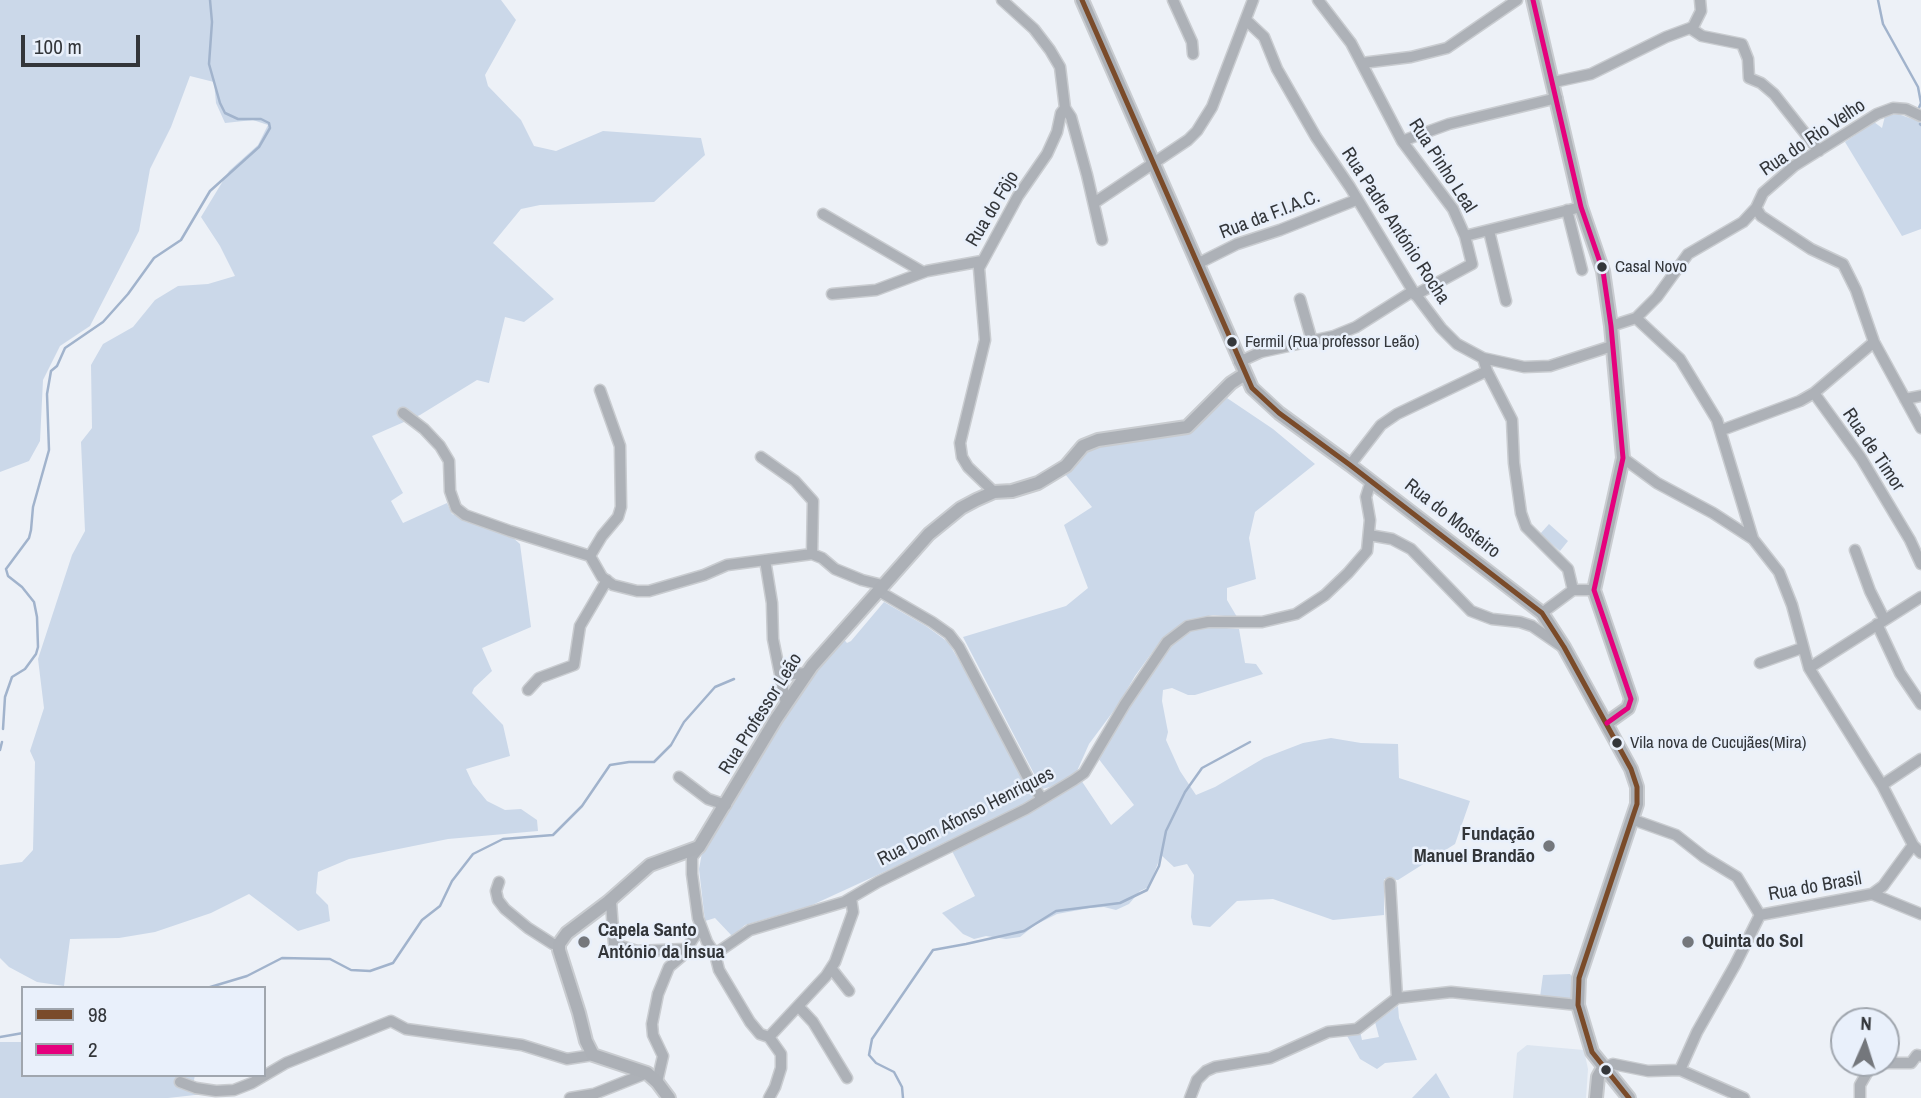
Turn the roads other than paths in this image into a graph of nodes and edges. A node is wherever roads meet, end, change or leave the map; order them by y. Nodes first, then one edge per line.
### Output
1 (1002, 0) edge
2 (1082, 0) edge
3 (1173, 0) edge
4 (1253, 0) edge
5 (1318, 0) edge
6 (1517, 0) edge
7 (1533, 0) edge
8 (1700, 0) edge
9 (1246, 20) junction
10 (1690, 28) junction
11 (1193, 54) dead end
12 (1362, 63) junction
13 (1554, 82) junction
14 (1557, 98) junction
15 (1065, 108) junction
16 (1921, 116) edge
17 (1402, 141) junction
18 (1819, 151) junction
19 (1153, 164) junction
20 (1356, 200) junction
21 (1094, 203) junction
22 (1581, 207) junction
23 (1756, 208) junction
24 (1567, 210) junction
25 (823, 214) dead end
26 (1489, 231) junction
27 (1465, 236) junction
28 (1102, 240) dead end
29 (982, 261) junction
30 (1197, 264) junction
31 (1582, 270) dead end
32 (923, 272) junction
33 (1414, 293) junction
34 (832, 294) dead end
35 (1300, 299) dead end
36 (1506, 301) dead end
37 (1636, 318) junction
38 (1611, 326) junction
39 (1312, 341) junction
40 (1874, 342) junction
41 (1612, 346) junction
42 (1483, 358) junction
43 (1242, 368) junction
44 (1487, 371) junction
45 (600, 390) dead end
46 (1814, 393) junction
47 (1921, 396) edge
48 (1905, 399) junction
49 (403, 413) dead end
50 (1921, 428) edge
51 (1722, 430) junction
52 (761, 457) dead end
53 (1623, 458) junction
54 (1350, 465) junction
55 (1371, 481) junction
56 (994, 492) junction
57 (1369, 535) junction
58 (1753, 539) junction
59 (1855, 550) dead end
60 (812, 554) junction
61 (590, 556) junction
62 (765, 560) junction
63 (1921, 564) edge
64 (607, 580) junction
65 (882, 585) junction
66 (1573, 590) junction
67 (1594, 590) junction
68 (1921, 597) edge
69 (1542, 613) junction
70 (1881, 621) junction
71 (1564, 647) junction
72 (1802, 648) junction
73 (1760, 663) dead end
74 (1809, 668) junction
75 (807, 673) junction
76 (781, 675) junction
77 (528, 690) dead end
78 (786, 704) junction
79 (1921, 704) edge
80 (1607, 723) junction
81 (1921, 759) edge
82 (679, 777) dead end
83 (1882, 786) junction
84 (1042, 799) junction
85 (726, 805) junction
86 (1634, 820) junction
87 (1913, 845) junction
88 (699, 847) junction
89 (1921, 853) edge
90 (499, 882) dead end
91 (1390, 883) dead end
92 (617, 894) junction
93 (1872, 894) junction
94 (852, 898) junction
95 (1921, 914) edge
96 (1760, 915) junction
97 (701, 926) junction
98 (559, 944) junction
99 (685, 949) junction
100 (715, 954) junction
101 (831, 968) junction
102 (849, 991) dead end
103 (1397, 998) junction
104 (1578, 1005) junction
105 (798, 1006) junction
106 (769, 1037) junction
107 (593, 1055) junction
108 (1921, 1056) edge
109 (1603, 1068) junction
110 (1681, 1070) junction
111 (266, 1075) edge
112 (262, 1077) edge
113 (652, 1078) junction
114 (847, 1078) dead end
115 (180, 1083) dead end
116 (570, 1098) edge
117 (668, 1098) edge
118 (769, 1098) edge
119 (1190, 1098) edge
120 (1596, 1098) edge
121 (1629, 1098) edge
122 (1744, 1098) edge
123 (1860, 1098) edge

1 - 15 street, Rua do Fôjo
2 - 19 main road, Rua do Mosteiro
3 - 11 street
4 - 9 street
5 - 12 street, Rua Pinho Leal
6 - 12 street
7 - 13 main road
8 - 10 street
9 - 19 street
9 - 20 street, Rua Padre António Rocha
10 - 13 street
10 - 18 street
12 - 17 street, Rua Pinho Leal
13 - 14 main road
14 - 17 street
14 - 22 main road
15 - 21 street
15 - 29 street, Rua do Fôjo
16 - 18 street, Rua do Rio Velho
17 - 27 street, Rua Pinho Leal
18 - 23 street, Rua do Rio Velho
19 - 21 street
19 - 30 main road, Rua do Mosteiro
20 - 30 street, Rua da F.I.A.C.
20 - 33 street, Rua Padre António Rocha
21 - 28 street
22 - 24 street
22 - 38 main road
23 - 37 street, Rua do Rio Velho
23 - 40 street
24 - 26 street
24 - 31 street
25 - 32 street
26 - 27 street
26 - 36 street
27 - 33 street, Rua Pinho Leal
29 - 32 street
29 - 56 street, Rua do Fôjo
30 - 43 main road, Rua do Mosteiro
32 - 34 street
33 - 39 street
33 - 42 street, Rua Padre António Rocha
35 - 39 street
37 - 38 street, Rua do Rio Velho
37 - 51 street
38 - 41 main road
39 - 43 street
40 - 46 street
40 - 48 street
41 - 42 street, Rua Padre António Rocha
41 - 53 main road
42 - 44 street
43 - 54 main road, Rua do Mosteiro
43 - 56 main road, Rua Professor Leão
44 - 54 street
44 - 66 street
45 - 61 street
46 - 51 street
46 - 63 street, Rua de Timor
47 - 48 street
48 - 50 street
49 - 61 street
51 - 58 street
52 - 60 street
53 - 58 street
53 - 67 main road
54 - 55 main road, Rua do Mosteiro
55 - 57 street, Rua Dom Afonso Henriques
55 - 69 main road, Rua do Mosteiro
56 - 65 main road, Rua Professor Leão
57 - 71 street
57 - 84 street, Rua Dom Afonso Henriques
58 - 72 street
59 - 70 street
60 - 62 street
60 - 65 street
61 - 64 street
62 - 64 street
62 - 76 street
64 - 77 street
65 - 75 main road, Rua Professor Leão
65 - 84 street
66 - 67 street
66 - 69 street
67 - 80 main road
68 - 70 street
69 - 71 main road, Rua do Mosteiro
70 - 74 street
70 - 79 street
71 - 80 main road, Rua do Mosteiro
72 - 73 street
72 - 74 street
74 - 83 street
75 - 76 street
75 - 78 main road, Rua Professor Leão
76 - 78 street
78 - 85 main road, Rua Professor Leão
80 - 86 main road, Rua do Mosteiro
81 - 83 street
82 - 85 street
83 - 87 street
84 - 94 street, Rua Dom Afonso Henriques
85 - 88 main road, Rua Professor Leão
86 - 96 street
86 - 104 main road, Rua do Mosteiro
87 - 89 street
87 - 93 street
88 - 92 main road
88 - 97 street
90 - 98 street
91 - 103 street
92 - 98 main road
92 - 99 street
93 - 95 street, Rua do Brasil
93 - 96 street, Rua do Brasil
94 - 100 street, Rua Dom Afonso Henriques
94 - 101 street
96 - 110 street, Rua do Brasil
97 - 99 street
97 - 100 street
98 - 107 main road
99 - 113 street
100 - 106 street
101 - 102 street
101 - 105 street
103 - 104 street
103 - 119 street
104 - 109 main road, Rua do Mosteiro
105 - 106 street
105 - 114 street
106 - 118 street
107 - 111 street
107 - 113 main road
108 - 123 street
109 - 110 street
109 - 120 main road
109 - 121 main road, Rua do Mosteiro
110 - 122 street
112 - 115 street
113 - 116 street
113 - 117 main road

